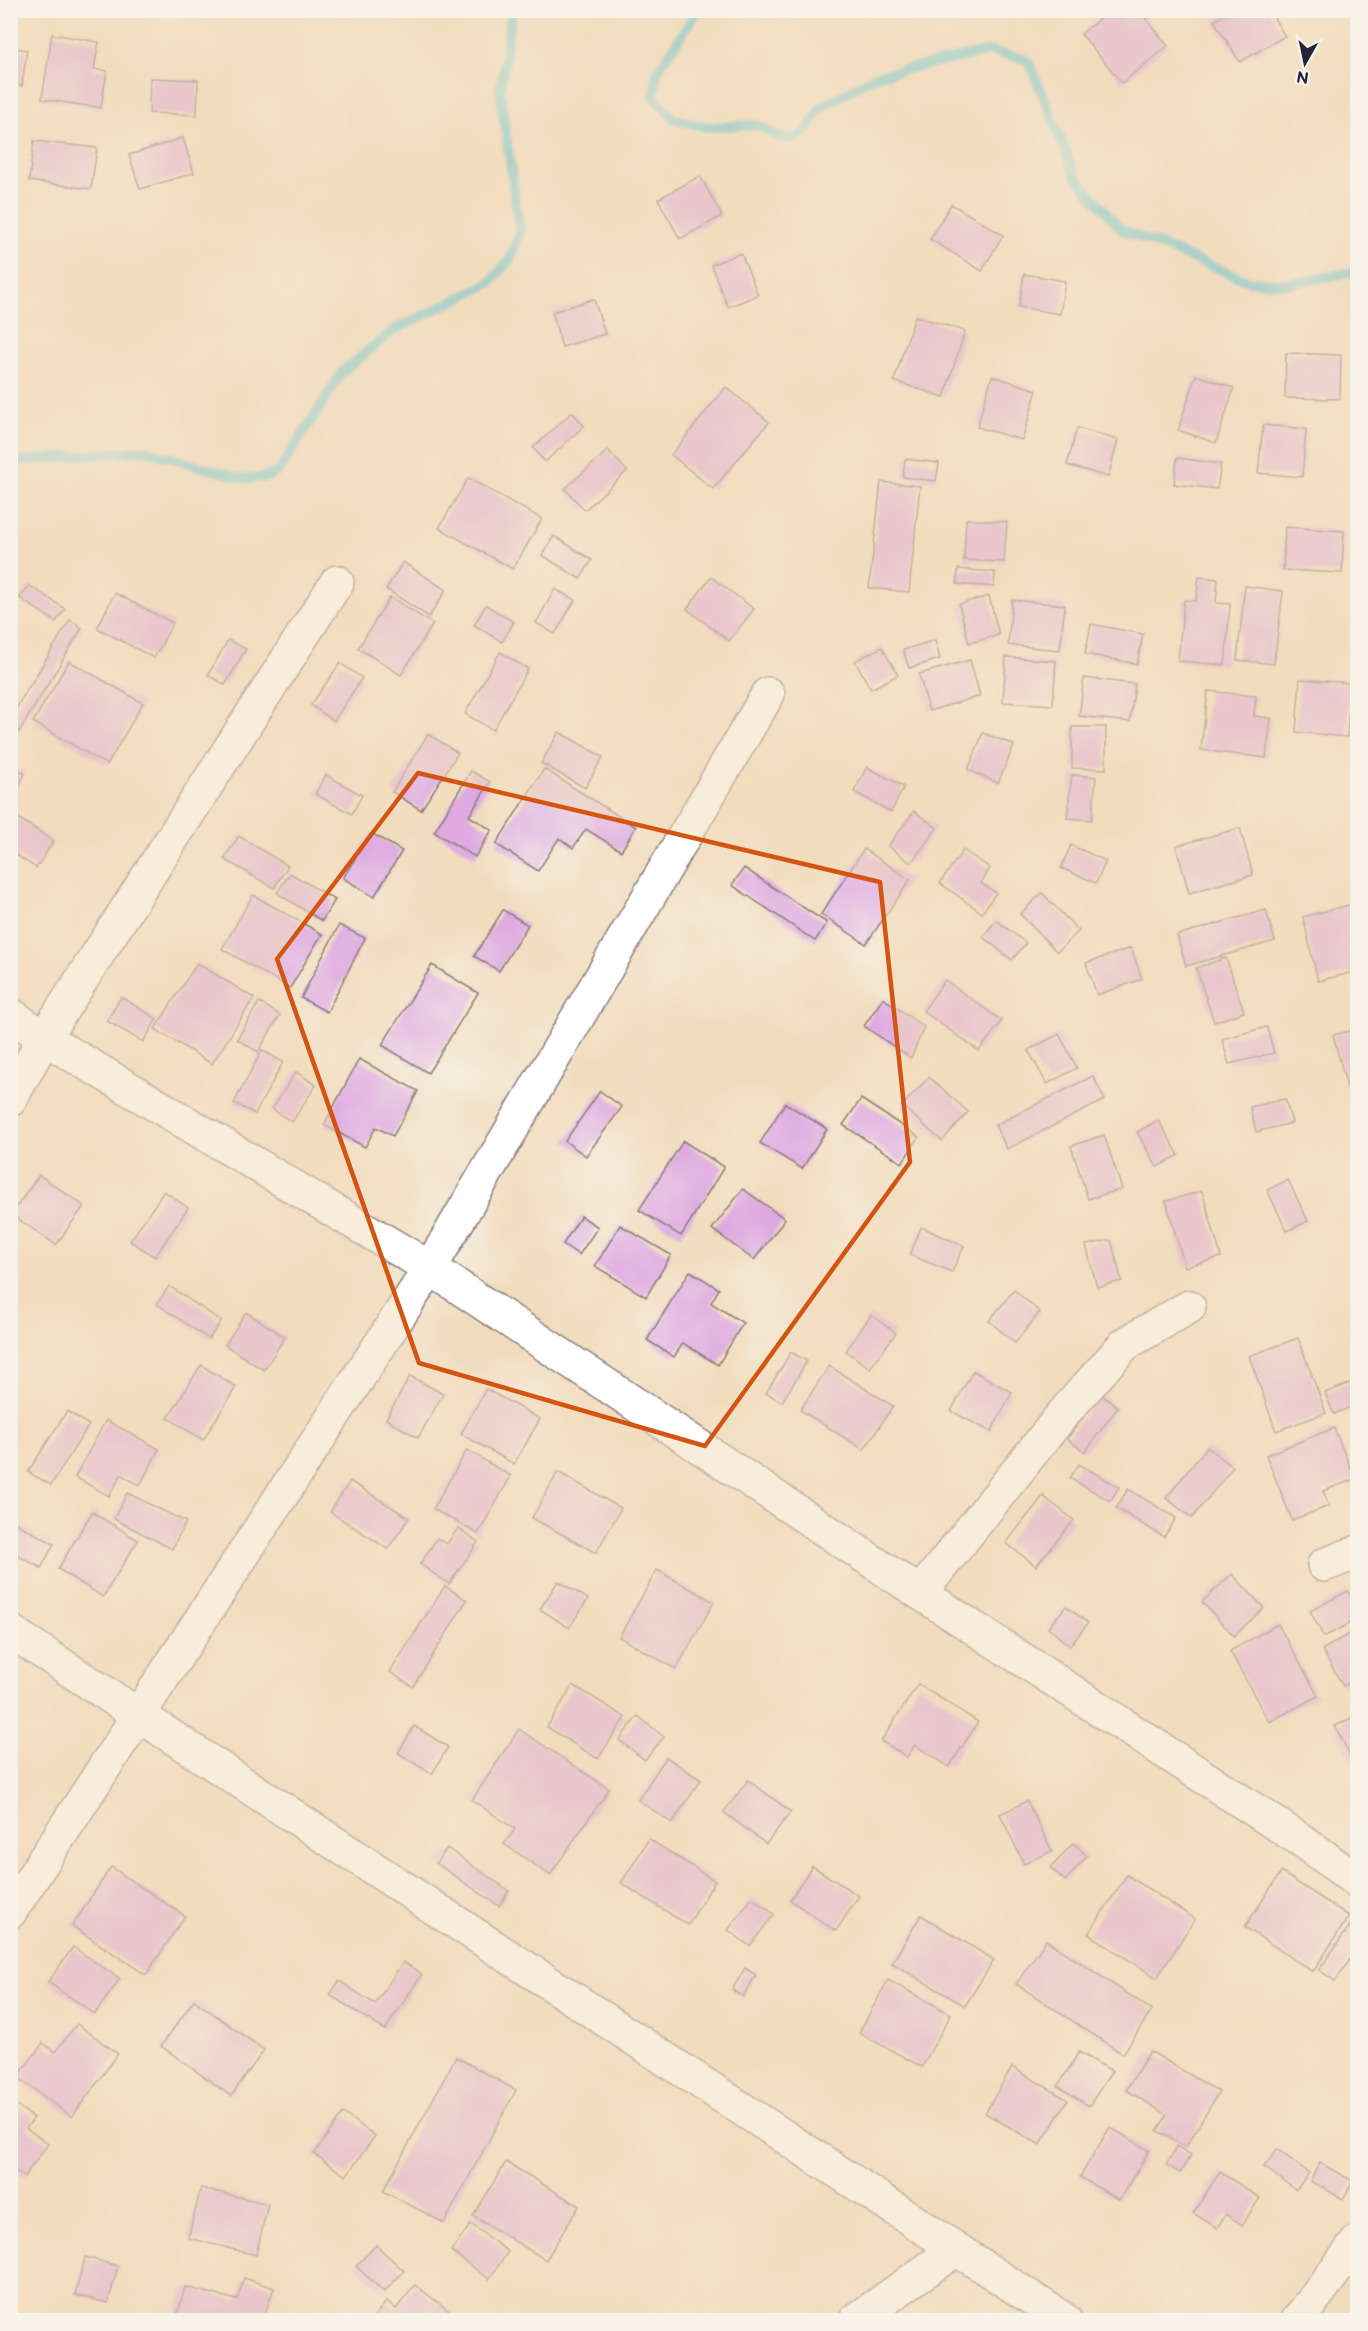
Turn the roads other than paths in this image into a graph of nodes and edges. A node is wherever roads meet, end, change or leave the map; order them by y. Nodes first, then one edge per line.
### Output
1 (336, 582) dead end
2 (768, 694) dead end
3 (10, 1014) edge
4 (44, 1038) junction
5 (10, 1100) edge
6 (430, 1268) junction
7 (1189, 1307) dead end
8 (1358, 1552) edge
9 (1324, 1565) dead end
10 (920, 1593) junction
11 (10, 1631) edge
12 (140, 1714) junction
13 (1358, 1882) edge
14 (10, 1912) edge
15 (1358, 2241) edge
16 (955, 2250) junction
17 (856, 2320) edge
18 (1065, 2320) edge
19 (1298, 2320) edge

1 - 4 street
2 - 6 street
3 - 4 street
4 - 5 street
4 - 6 street
6 - 10 street
6 - 12 street
7 - 10 street
8 - 9 street
10 - 13 street
11 - 12 street
12 - 14 street
12 - 16 street
15 - 19 street
16 - 17 street
16 - 18 street

